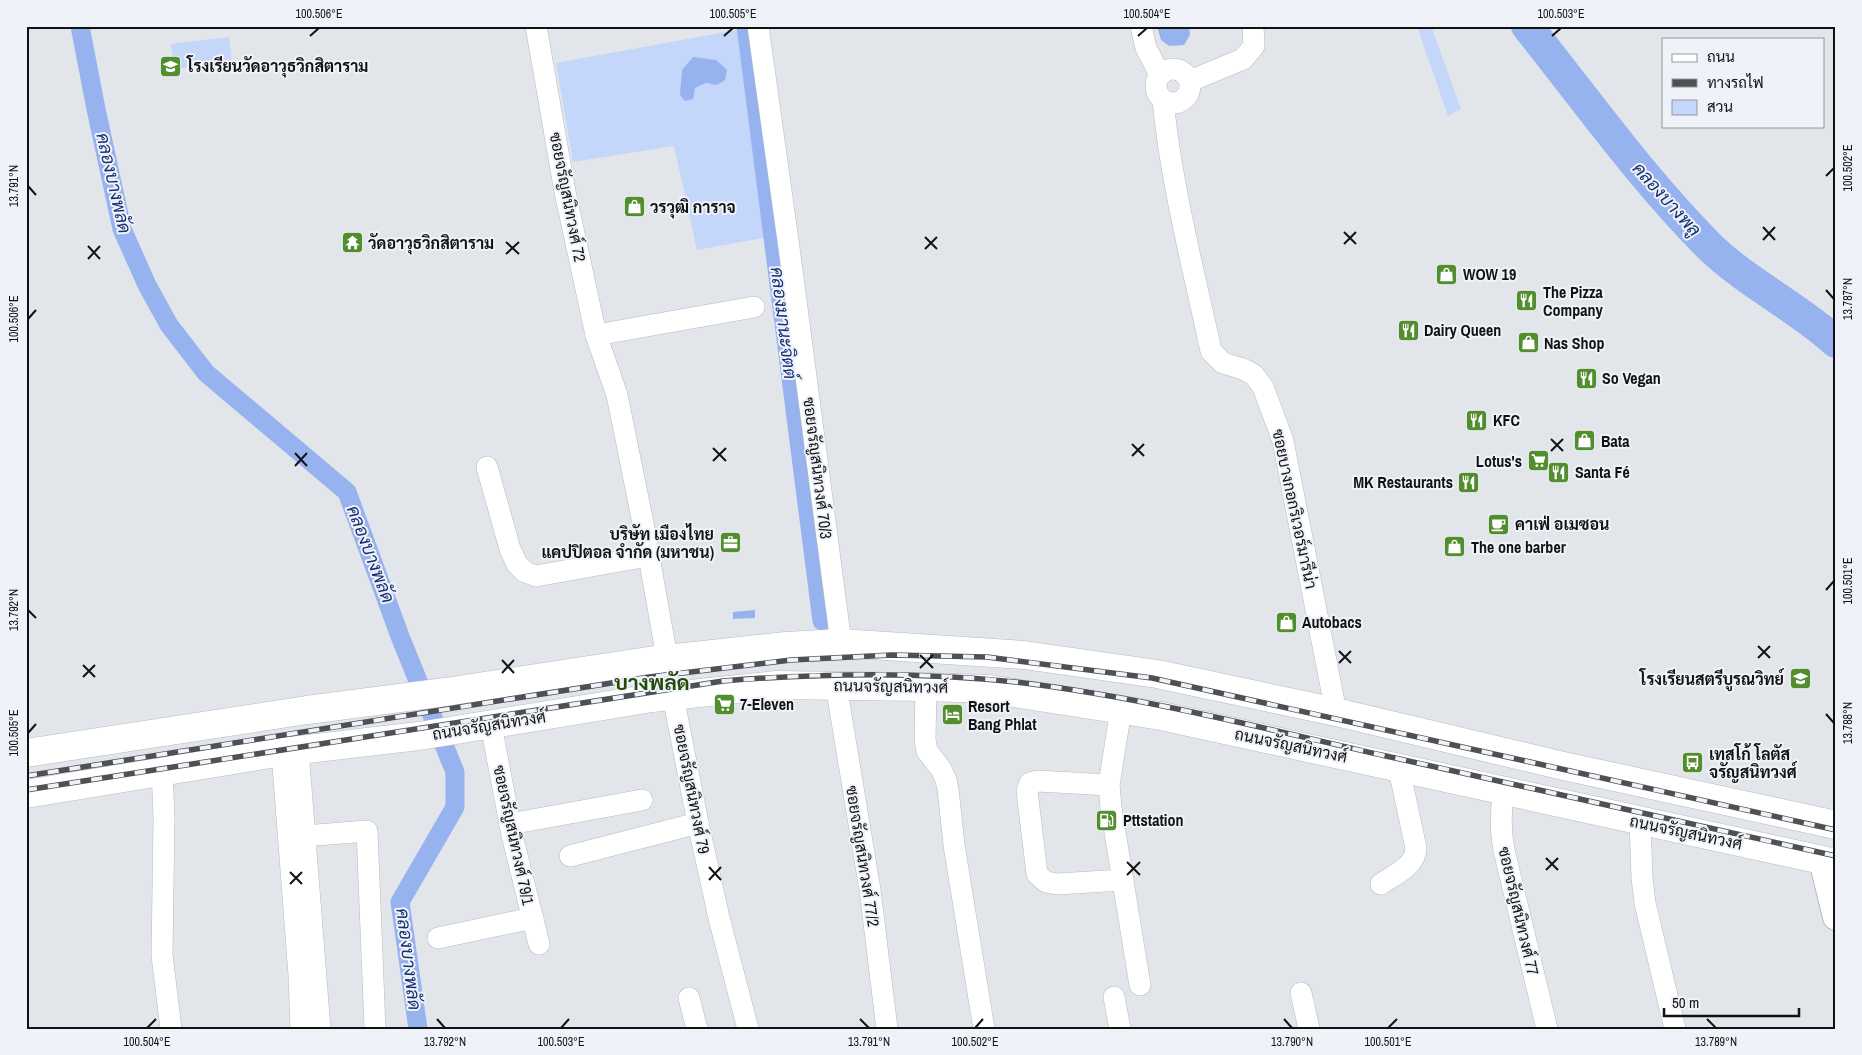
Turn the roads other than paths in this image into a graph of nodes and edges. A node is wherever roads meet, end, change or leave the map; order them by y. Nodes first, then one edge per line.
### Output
1 (536, 26) edge
2 (758, 26) edge
3 (1141, 26) edge
4 (1253, 26) edge
5 (1160, 75) junction
6 (1190, 81) junction
7 (1163, 100) junction
8 (754, 307) dead end
9 (596, 335) junction
10 (487, 467) dead end
11 (642, 557) junction
12 (841, 643) junction
13 (661, 659) junction
14 (836, 685) junction
15 (926, 686) junction
16 (673, 696) junction
17 (1121, 709) junction
18 (1336, 712) junction
19 (491, 725) junction
20 (89, 744) junction
21 (290, 751) junction
22 (26, 753) edge
23 (1398, 769) junction
24 (162, 770) junction
25 (94, 782) junction
26 (1109, 785) junction
27 (1504, 792) junction
28 (26, 794) edge
29 (642, 800) dead end
30 (1640, 822) junction
31 (698, 823) junction
32 (510, 824) junction
33 (1836, 825) edge
34 (304, 836) junction
35 (570, 856) dead end
36 (1829, 862) edge
37 (1123, 880) junction
38 (1381, 884) dead end
39 (1836, 917) edge
40 (533, 918) junction
41 (438, 938) dead end
42 (539, 944) dead end
43 (1140, 985) dead end
44 (1301, 993) dead end
45 (1114, 997) dead end
46 (689, 998) dead end
47 (171, 1029) edge
48 (301, 1029) edge
49 (320, 1029) edge
50 (375, 1029) edge
51 (697, 1029) edge
52 (748, 1029) edge
53 (887, 1029) edge
54 (984, 1029) edge
55 (1120, 1029) edge
56 (1309, 1029) edge
57 (1548, 1029) edge
58 (1675, 1029) edge

1 - 9 street, ซอยจรัญสนิทวงศ์ 72
2 - 12 street, ซอยจรัญสนิทวงศ์ 70/3
3 - 5 street, ซอยบางกอกริเวอร์มารีน่า
4 - 6 street
5 - 6 street
5 - 7 street, ซอยบางกอกริเวอร์มารีน่า
6 - 7 street
7 - 18 street, ซอยบางกอกริเวอร์มารีน่า
8 - 9 street
9 - 11 street, ซอยจรัญสนิทวงศ์ 72
10 - 11 street
11 - 13 street, ซอยจรัญสนิทวงศ์ 72
12 - 13 main road
12 - 18 main road
13 - 20 main road
14 - 15 main road, ถนนจรัญสนิทวงศ์
14 - 16 main road, ถนนจรัญสนิทวงศ์
14 - 53 street, ซอยจรัญสนิทวงศ์ 77/2
15 - 17 main road, ถนนจรัญสนิทวงศ์
15 - 54 street
16 - 19 main road, ถนนจรัญสนิทวงศ์
16 - 31 street, ซอยจรัญสนิทวงศ์ 79
17 - 23 main road, ถนนจรัญสนิทวงศ์
17 - 26 street
18 - 33 main road
19 - 21 main road, ถนนจรัญสนิทวงศ์
19 - 32 street, ซอยจรัญสนิทวงศ์ 79/1
20 - 22 main road
20 - 25 main road
21 - 24 main road, ถนนจรัญสนิทวงศ์
21 - 34 street
21 - 48 street
23 - 27 main road, ถนนจรัญสนิทวงศ์
23 - 38 street
24 - 25 main road, ถนนจรัญสนิทวงศ์
24 - 47 street
25 - 28 main road, ถนนจรัญสนิทวงศ์
26 - 37 street
26 - 37 street
27 - 30 main road, ถนนจรัญสนิทวงศ์
27 - 57 street, ซอยจรัญสนิทวงศ์ 77
29 - 32 street
30 - 36 main road, ถนนจรัญสนิทวงศ์
30 - 58 street
31 - 35 street
31 - 52 street, ซอยจรัญสนิทวงศ์ 79
32 - 40 street, ซอยจรัญสนิทวงศ์ 79/1
34 - 49 street
34 - 50 street
36 - 39 street
37 - 43 street
40 - 41 street
40 - 42 street, ซอยจรัญสนิทวงศ์ 79/1
44 - 56 street
45 - 55 street
46 - 51 street

